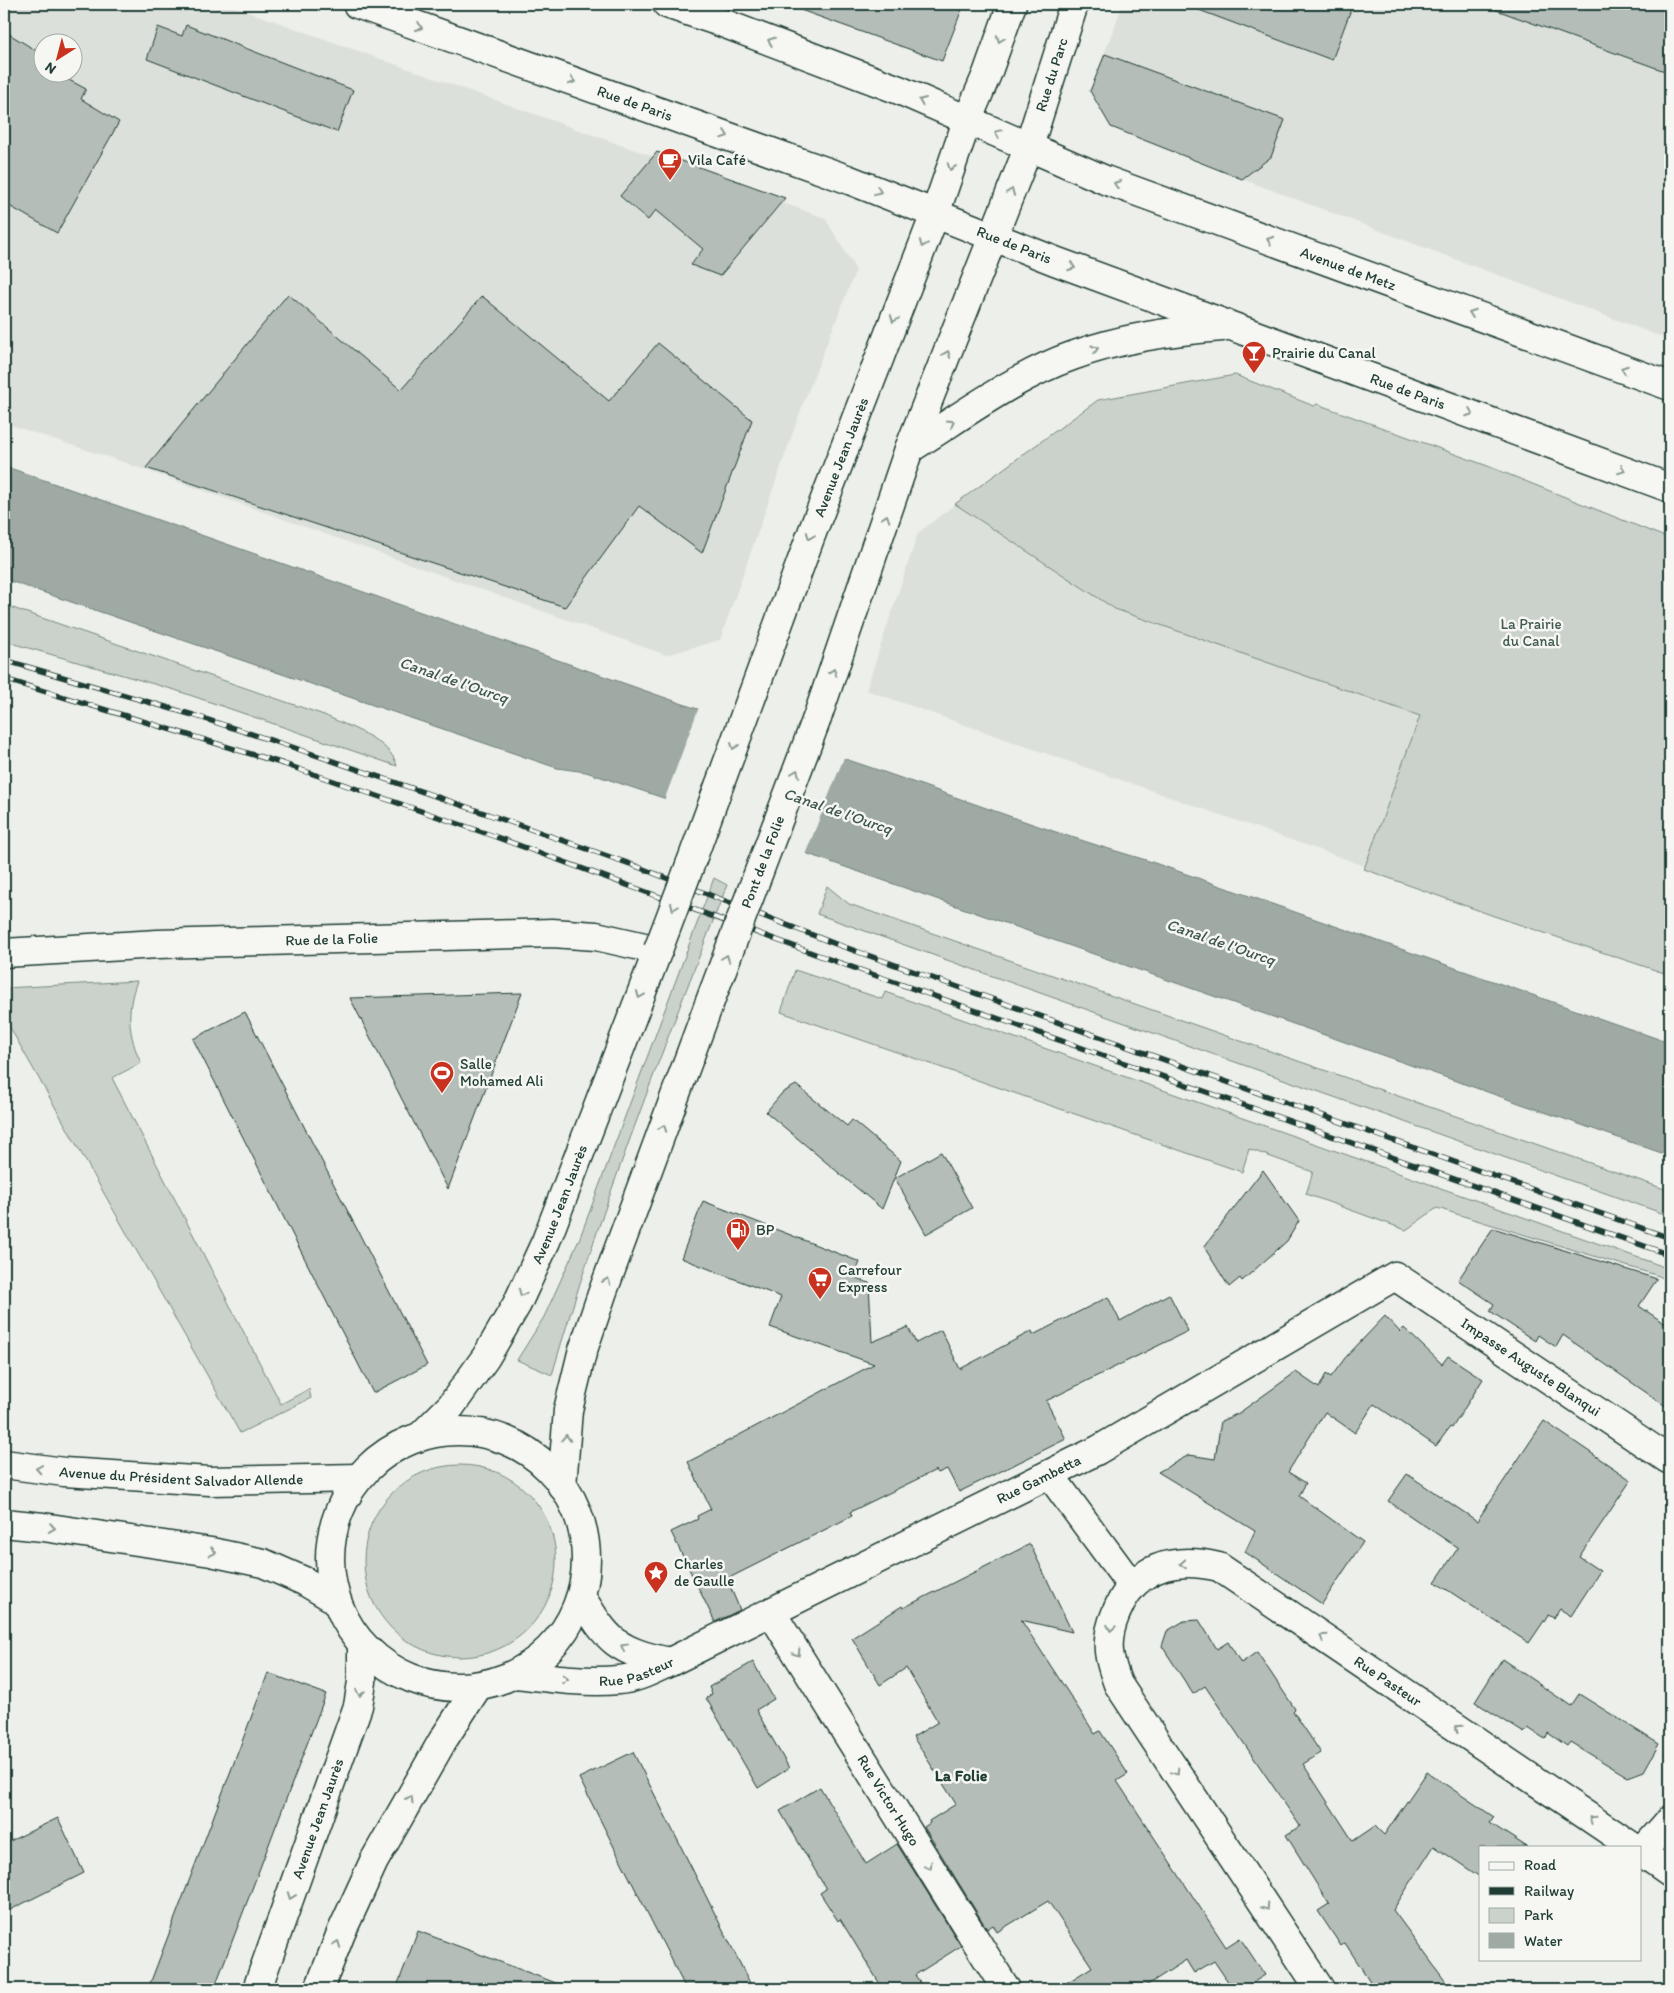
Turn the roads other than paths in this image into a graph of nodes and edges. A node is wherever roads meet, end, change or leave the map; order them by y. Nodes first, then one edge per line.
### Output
1 (357, 4) edge
2 (667, 4) edge
3 (1012, 4) edge
4 (1074, 4) edge
5 (967, 120) junction
6 (1029, 146) junction
7 (935, 214) junction
8 (994, 238) junction
9 (1230, 326) junction
10 (1670, 386) edge
11 (909, 449) junction
12 (1670, 488) edge
13 (658, 950) junction
14 (4, 953) edge
15 (1395, 1276) joint
16 (420, 1437) junction
17 (1668, 1459) dead end
18 (4, 1464) edge
19 (1050, 1475) junction
20 (359, 1478) junction
21 (562, 1486) junction
22 (4, 1523) edge
23 (1132, 1585) junction
24 (581, 1596) junction
25 (336, 1600) junction
26 (771, 1612) junction
27 (362, 1645) junction
28 (670, 1662) junction
29 (516, 1674) junction
30 (478, 1686) junction
31 (1670, 1820) edge
32 (1632, 1846) edge
33 (1642, 1846) edge
34 (1642, 1853) edge
35 (1670, 1873) edge
36 (257, 1989) edge
37 (319, 1989) edge
38 (1006, 1989) edge
39 (1320, 1989) edge

1 -> 7 main road, Rue de Paris
5 -> 2 main road
3 -> 5 main road
4 - 6 main road, Rue du Parc
6 -> 5 main road
5 -> 7 main road, Avenue Jean Jaurès
8 -> 6 main road, Rue du Parc
10 -> 6 main road, Avenue de Metz
7 - 8 main road, Rue de Paris
7 -> 13 main road, Avenue Jean Jaurès, bridge
8 -> 9 main road, Rue de Paris
11 -> 8 main road
11 -> 9 main road
9 -> 12 main road, Rue de Paris
21 -> 11 main road, Pont de la Folie, bridge
13 - 14 main road, Rue de la Folie
13 -> 16 main road, Avenue Jean Jaurès
15 - 17 main road, Impasse Auguste Blanqui
15 - 19 main road, Rue Gambetta
16 - 20 main road
16 - 21 main road
20 -> 18 main road, Avenue du Président Salvador Allende
19 - 23 main road
19 - 26 main road, Rue Gambetta
20 - 25 main road
21 - 24 main road
22 -> 25 main road
32 -> 23 main road, Rue Pasteur
23 -> 39 main road, Rue Pasteur
28 -> 24 main road, Rue Pasteur
24 - 29 main road
25 - 27 main road
26 - 28 main road, Rue Gambetta
26 -> 38 main road, Rue Victor Hugo
27 - 30 main road
27 -> 36 main road, Avenue Jean Jaurès
29 -> 28 main road, Rue Pasteur
29 - 30 main road
37 -> 30 main road
31 - 33 main road
34 - 35 main road, Rue Pasteur

